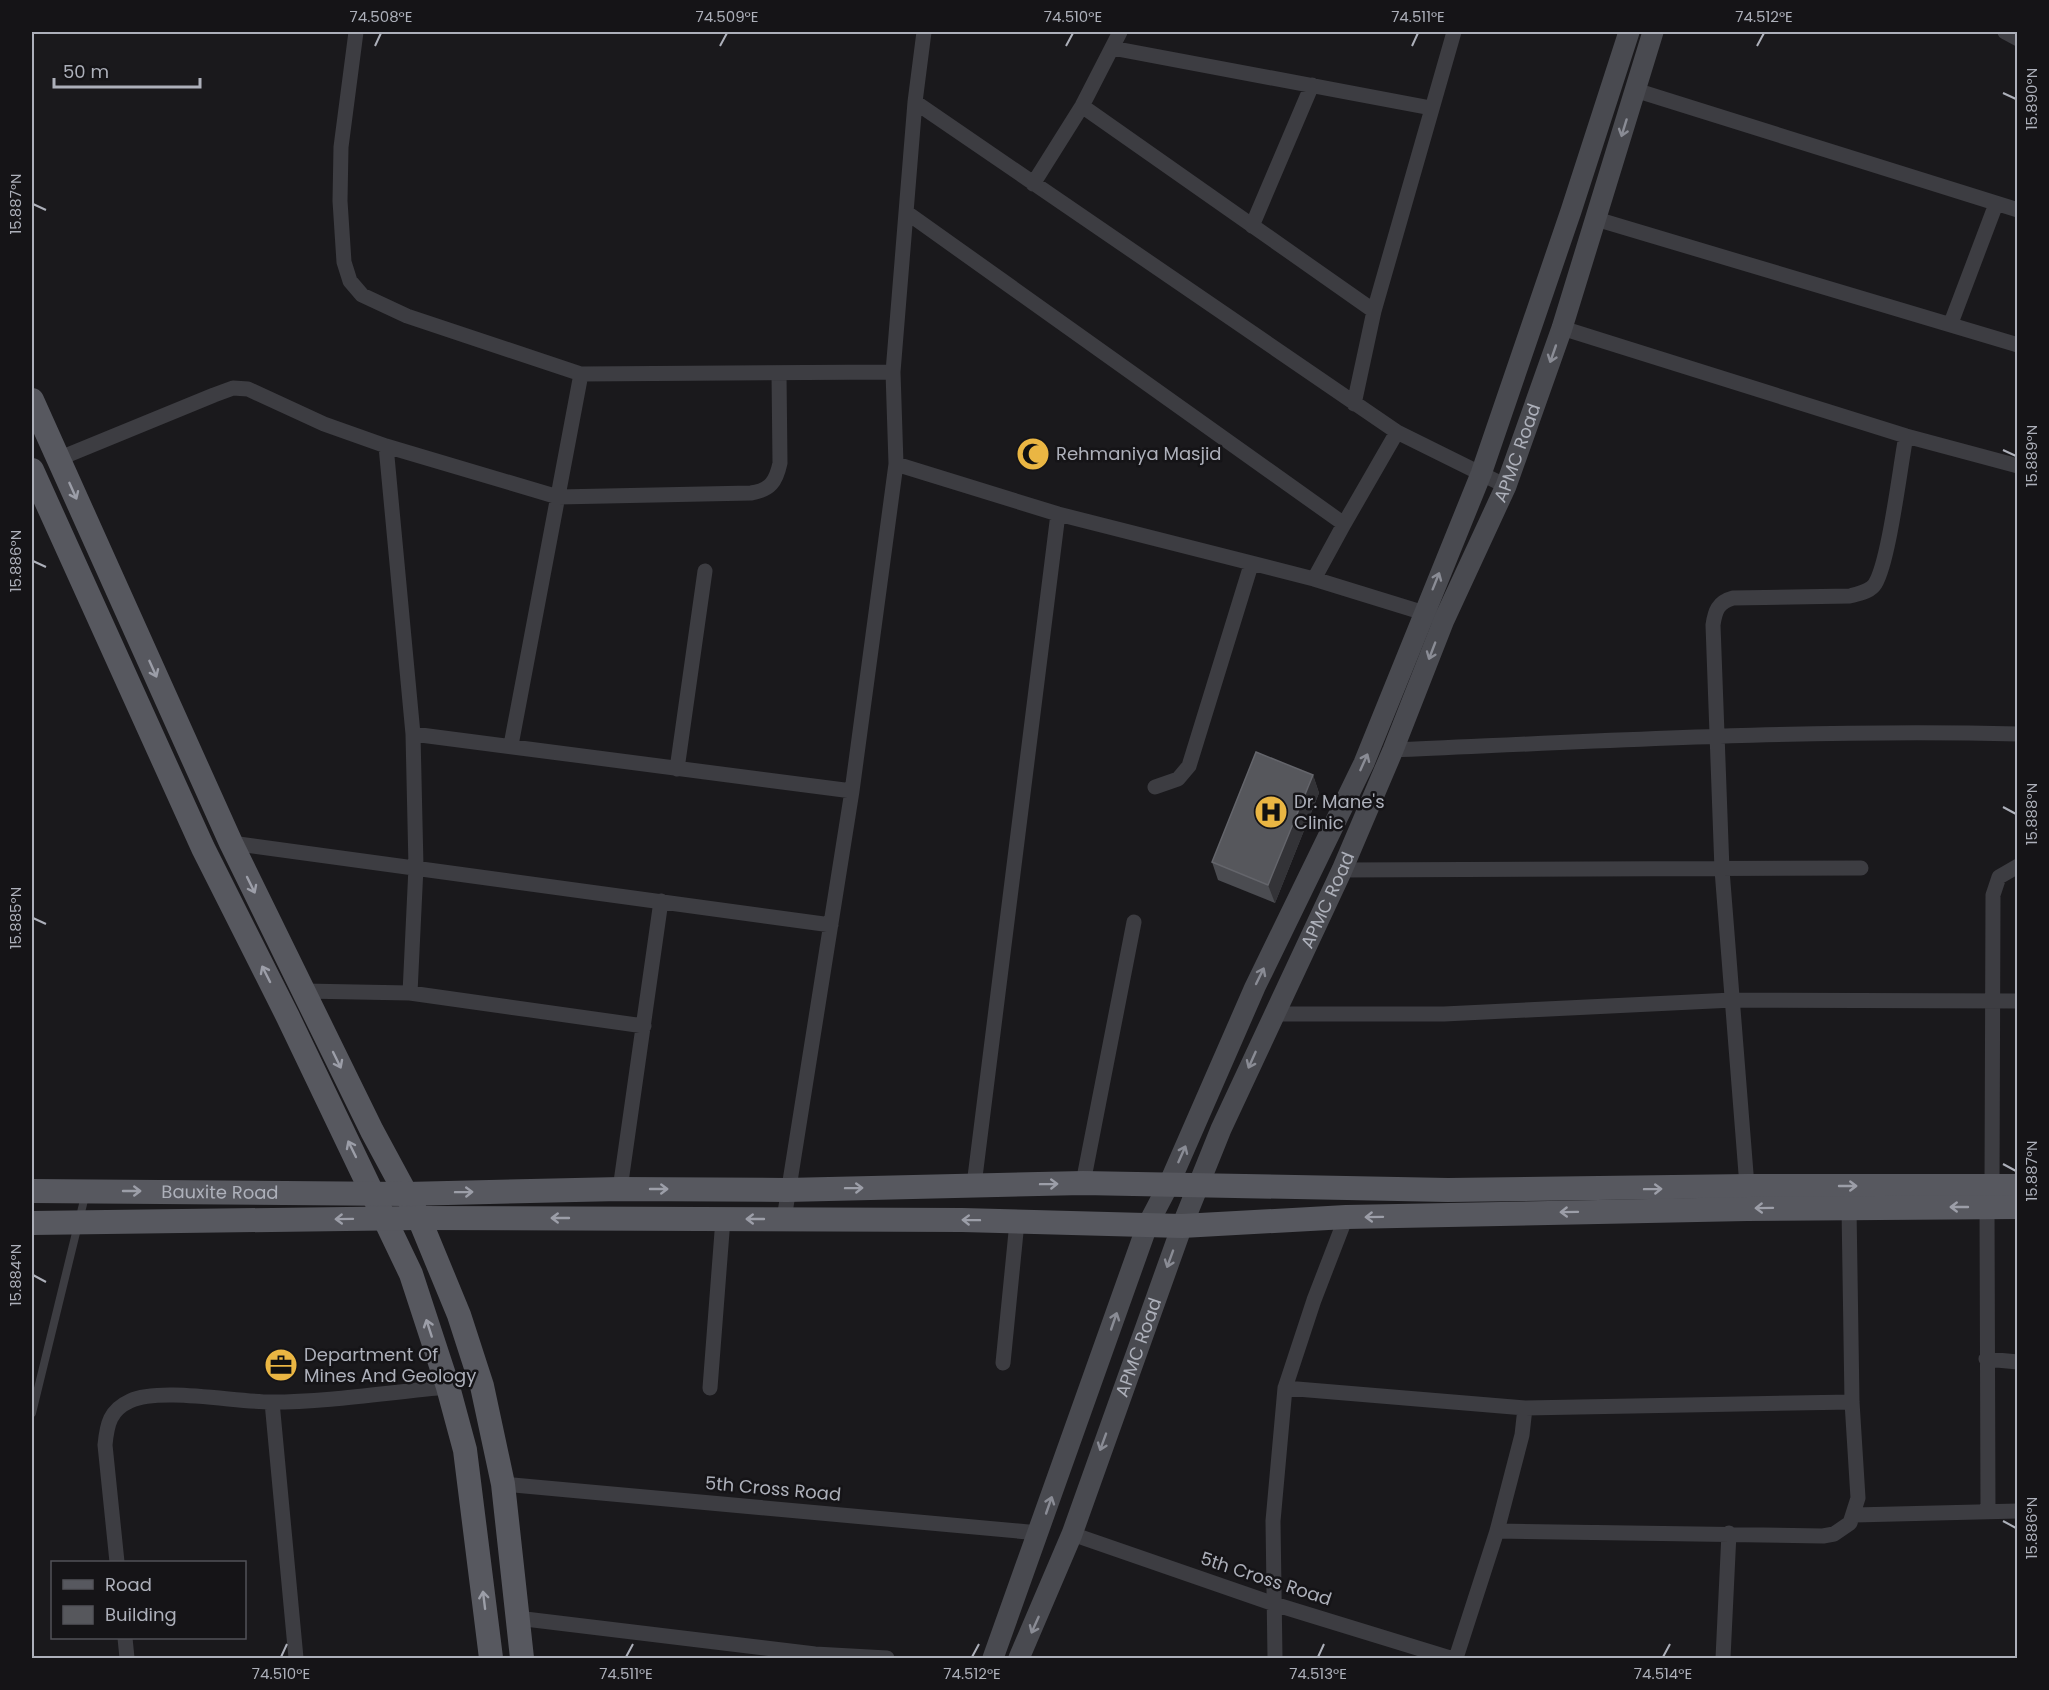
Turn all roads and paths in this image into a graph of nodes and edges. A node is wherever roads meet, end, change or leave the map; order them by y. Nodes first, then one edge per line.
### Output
1 (356, 32) edge
2 (924, 32) edge
3 (1120, 32) edge
4 (1454, 32) edge
5 (1629, 32) edge
6 (1653, 32) edge
7 (2005, 32) edge
8 (2018, 39) edge
9 (1112, 48) junction
10 (1312, 85) junction
11 (1635, 90) junction
12 (915, 102) junction
13 (1082, 106) junction
14 (1431, 108) junction
15 (1033, 183) junction
16 (1996, 204) junction
17 (2018, 210) edge
18 (906, 212) junction
19 (1596, 219) junction
20 (1252, 226) junction
21 (1374, 311) junction
22 (1952, 324) junction
23 (1562, 328) junction
24 (2018, 345) edge
25 (893, 372) junction
26 (581, 374) junction
27 (779, 374) junction
28 (32, 400) edge
29 (1354, 404) junction
30 (1397, 432) junction
31 (1906, 436) junction
32 (386, 446) junction
33 (58, 459) junction
34 (896, 464) junction
35 (2018, 466) edge
36 (32, 470) edge
37 (1481, 474) junction
38 (1506, 486) junction
39 (558, 497) junction
40 (1058, 514) junction
41 (1344, 524) junction
42 (1251, 565) junction
43 (705, 571) dead end
44 (1314, 579) junction
45 (1423, 612) junction
46 (1444, 620) junction
47 (413, 734) junction
48 (2018, 734) edge
49 (1717, 736) junction
50 (511, 745) junction
51 (1393, 750) junction
52 (677, 769) junction
53 (1155, 787) dead end
54 (852, 791) junction
55 (231, 843) junction
56 (2018, 866) edge
57 (416, 867) junction
58 (1861, 868) dead end
59 (1341, 870) junction
60 (1722, 870) junction
61 (661, 901) junction
62 (1134, 922) dead end
63 (831, 926) junction
64 (304, 991) junction
65 (410, 993) junction
66 (1733, 1000) junction
67 (1992, 1001) junction
68 (2018, 1001) edge
69 (1272, 1014) junction
70 (644, 1026) junction
71 (1083, 1183) junction
72 (1169, 1184) junction
73 (974, 1185) junction
74 (1200, 1185) junction
75 (1747, 1186) junction
76 (2018, 1186) edge
77 (620, 1189) junction
78 (787, 1190) junction
79 (32, 1191) edge
80 (86, 1191) junction
81 (372, 1192) junction
82 (406, 1194) junction
83 (1990, 1196) junction
84 (2018, 1207) edge
85 (1849, 1208) junction
86 (1346, 1217) junction
87 (385, 1218) junction
88 (419, 1218) junction
89 (723, 1219) junction
90 (784, 1219) junction
91 (1017, 1222) junction
92 (32, 1223) edge
93 (78, 1224) junction
94 (1148, 1226) junction
95 (1182, 1226) junction
96 (1986, 1359) junction
97 (2018, 1362) edge
98 (1003, 1363) dead end
99 (448, 1387) junction
100 (710, 1388) dead end
101 (1285, 1388) junction
102 (272, 1402) junction
103 (1852, 1402) junction
104 (1525, 1408) junction
105 (32, 1413) edge
106 (503, 1484) junction
107 (2018, 1511) edge
108 (1988, 1512) junction
109 (1854, 1515) junction
110 (1497, 1532) junction
111 (1039, 1533) junction
112 (1729, 1533) junction
113 (1072, 1534) junction
114 (117, 1561) edge
115 (1274, 1604) junction
116 (517, 1618) junction
117 (125, 1639) edge
118 (814, 1656) edge
119 (127, 1659) edge
120 (296, 1659) edge
121 (491, 1659) edge
122 (522, 1659) edge
123 (887, 1659) edge
124 (993, 1659) edge
125 (1019, 1659) edge
126 (1275, 1659) edge
127 (1450, 1659) edge
128 (1456, 1659) edge
129 (1723, 1659) edge

1 - 26 street
2 - 12 street
3 - 9 street
4 - 14 street
5 - 37 street, APMC Road
6 - 11 street, APMC Road
7 - 8 street
9 - 10 street
9 - 13 street
10 - 14 street
10 - 20 street
11 - 16 street
11 -> 19 street, APMC Road
12 - 15 street
12 - 18 street
13 - 15 street
13 - 20 street
14 - 21 street
15 - 29 street
16 - 17 street
16 - 22 street
18 - 25 street
18 - 41 street
19 - 22 street
19 - 23 street, APMC Road
20 - 21 street
21 - 29 street
22 - 24 street
23 - 31 street
23 -> 38 street, APMC Road
25 - 27 street
25 - 34 street
26 - 27 street
26 - 39 street
27 - 39 street
28 - 33 main road
29 - 30 street
30 - 37 street
30 - 41 street
31 - 35 street
31 - 49 street
32 - 33 street
32 - 39 street
32 - 47 street
33 -> 55 main road
34 - 40 street
34 - 54 street
81 -> 36 main road
37 - 38 street
45 -> 37 street, APMC Road
38 - 46 street, APMC Road
39 - 50 street
40 - 42 street
40 - 73 street
41 - 44 street
42 - 44 street
42 - 53 street
43 - 52 street
44 - 45 street
45 - 46 street
72 -> 45 street, APMC Road
46 -> 51 street, APMC Road
47 - 50 street
47 - 57 street
48 - 49 street
49 - 51 street
49 - 60 street
50 - 52 street
51 - 59 street, APMC Road
52 - 54 street
54 - 63 street
55 - 57 street
55 -> 64 main road
56 - 67 street
57 - 61 street
57 - 65 street
58 - 60 street
59 - 60 street
59 - 69 street, APMC Road
60 - 66 street
61 - 63 street
61 - 70 street
62 - 71 street
63 - 78 street
64 - 65 street
64 -> 82 main road
65 - 70 street
66 - 67 street
66 - 69 street
66 - 75 street
67 - 68 street
67 - 83 street
69 -> 74 street, APMC Road
70 - 77 street
71 - 72 main road, Bauxite Road
73 -> 71 main road, Bauxite Road
72 - 74 main road, Bauxite Road
72 - 94 street, APMC Road
78 -> 73 main road, Bauxite Road
74 -> 75 main road, Bauxite Road
74 - 95 street, APMC Road
75 -> 83 main road, Bauxite Road
76 - 83 main road
77 -> 78 main road, Bauxite Road
82 -> 77 main road, Bauxite Road
78 - 90 street
79 - 80 main road, Bauxite Road
80 -> 81 main road, Bauxite Road
80 - 93 lane
81 - 82 main road, Bauxite Road
81 - 87 main road
82 - 88 main road
83 - 84 main road
83 -> 85 main road
83 - 96 street
85 -> 86 main road
85 - 103 street
86 - 95 main road
86 - 101 street
87 - 88 main road
87 -> 93 main road
99 -> 87 main road
89 -> 88 main road
88 - 106 main road
90 -> 89 main road
89 - 100 street
91 -> 90 main road
91 - 94 main road
91 - 98 street
92 - 93 main road
93 - 105 lane
94 - 95 main road
111 -> 94 street, APMC Road
95 -> 113 street, APMC Road
96 - 97 street
96 - 108 street
99 - 102 street
121 -> 99 main road
101 - 104 street
101 - 115 street
102 - 114 street
102 - 120 street
103 - 104 street
103 - 109 street
104 - 110 street
106 - 111 street, 5th Cross Road
106 - 116 main road
107 - 108 street
108 - 109 street
109 - 112 street
110 - 112 street
110 - 128 street
111 - 124 street, APMC Road
112 - 129 street
113 - 115 street, 5th Cross Road
113 -> 125 street, APMC Road
115 - 126 street
115 - 127 street, 5th Cross Road
116 - 118 street
116 - 122 main road
117 - 119 street
118 - 123 street

